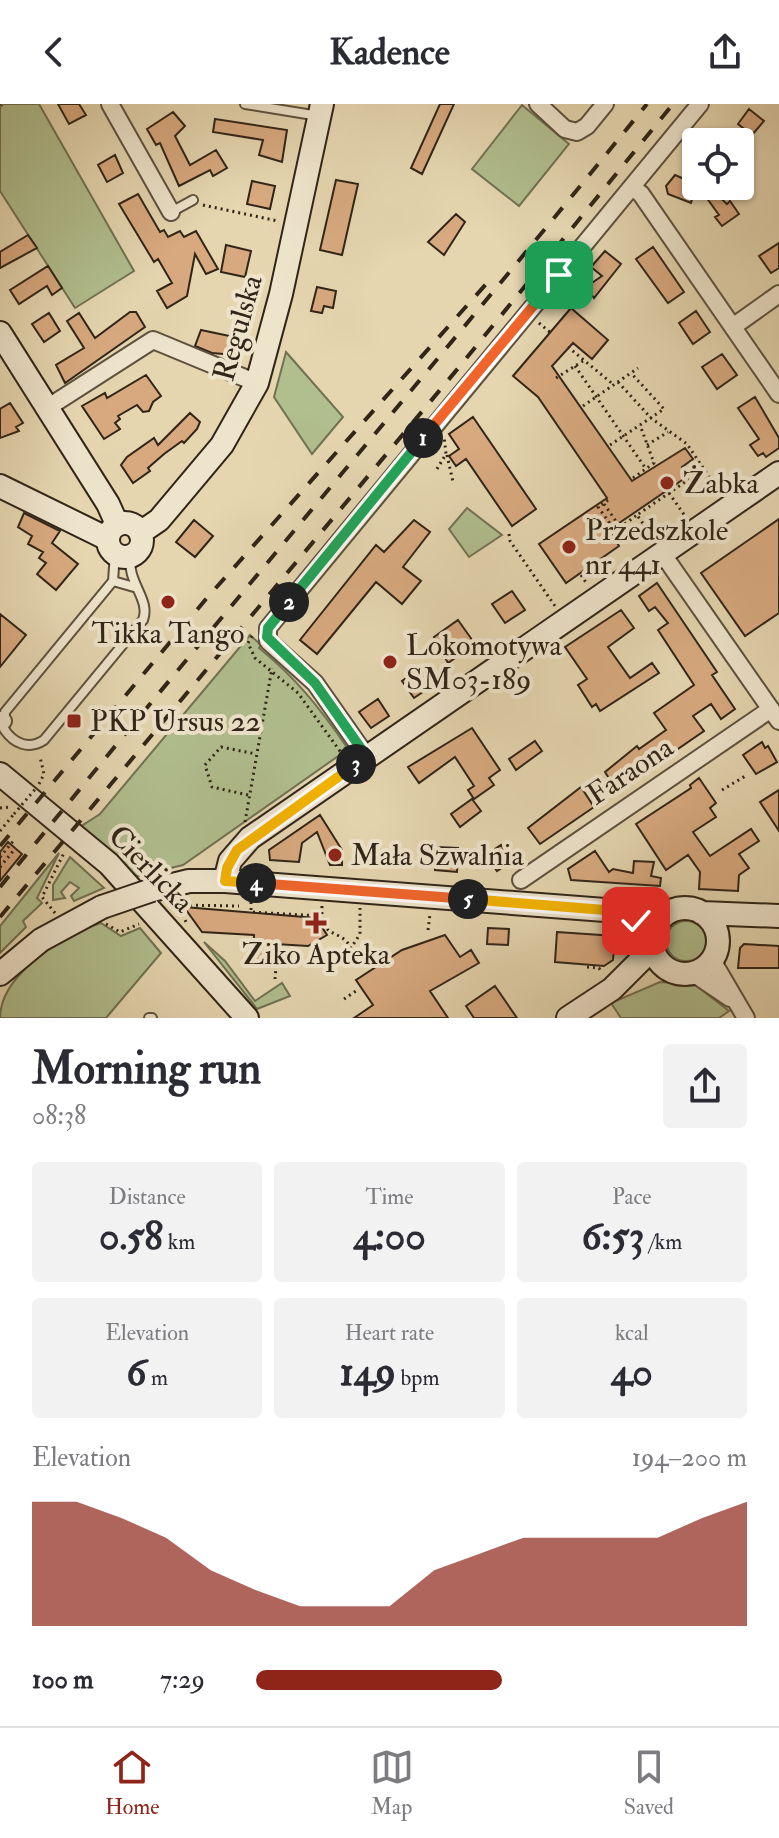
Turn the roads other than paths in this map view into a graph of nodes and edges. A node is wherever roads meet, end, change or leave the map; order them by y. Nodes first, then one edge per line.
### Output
1 (110, 104) edge
2 (245, 104) edge
3 (538, 104) edge
4 (605, 104) edge
5 (700, 104) edge
6 (320, 110) edge
7 (632, 187) junction
8 (193, 200) road end
9 (171, 212) joint
10 (779, 294) edge
11 (734, 326) junction
12 (0, 333) edge
13 (257, 383) junction
14 (779, 394) edge
15 (47, 408) junction
16 (779, 473) edge
17 (0, 486) edge
18 (118, 543) junction
19 (660, 549) junction
20 (113, 581) junction
21 (134, 587) junction
22 (775, 715) edge
23 (1, 720) edge
24 (355, 757) junction
25 (0, 774) edge
26 (521, 880) dead end
27 (225, 881) junction
28 (605, 910) junction
29 (702, 913) junction
30 (665, 915) junction
31 (777, 916) edge
32 (718, 934) junction
33 (653, 943) junction
34 (703, 967) junction
35 (667, 968) junction
36 (0, 974) edge
37 (608, 983) junction
38 (247, 1018) edge
39 (568, 1018) edge
40 (746, 1018) edge

1 - 9 street
2 - 6 lane
3 - 4 street
5 - 7 street
6 - 13 street, Regulska
7 - 11 street
7 - 24 street
8 - 9 lane
10 - 11 street
11 - 14 street
12 - 15 street
13 - 15 street
13 - 18 street, Regulska
15 - 18 street
16 - 19 street
17 - 18 street
18 - 20 lane
18 - 21 lane
19 - 22 street
19 - 24 street
20 - 21 lane
20 - 23 lane
21 - 23 lane
22 - 26 street, Faraona
24 - 27 street
25 - 38 street, Cierlicka
27 - 28 street
27 - 36 street, bridge
28 - 30 street
28 - 33 street
29 - 30 street
29 - 31 street
29 - 32 street
30 - 33 street
31 - 32 street
32 - 34 street
33 - 35 street
33 - 37 street
34 - 35 street
34 - 40 street
35 - 37 street
37 - 39 street

